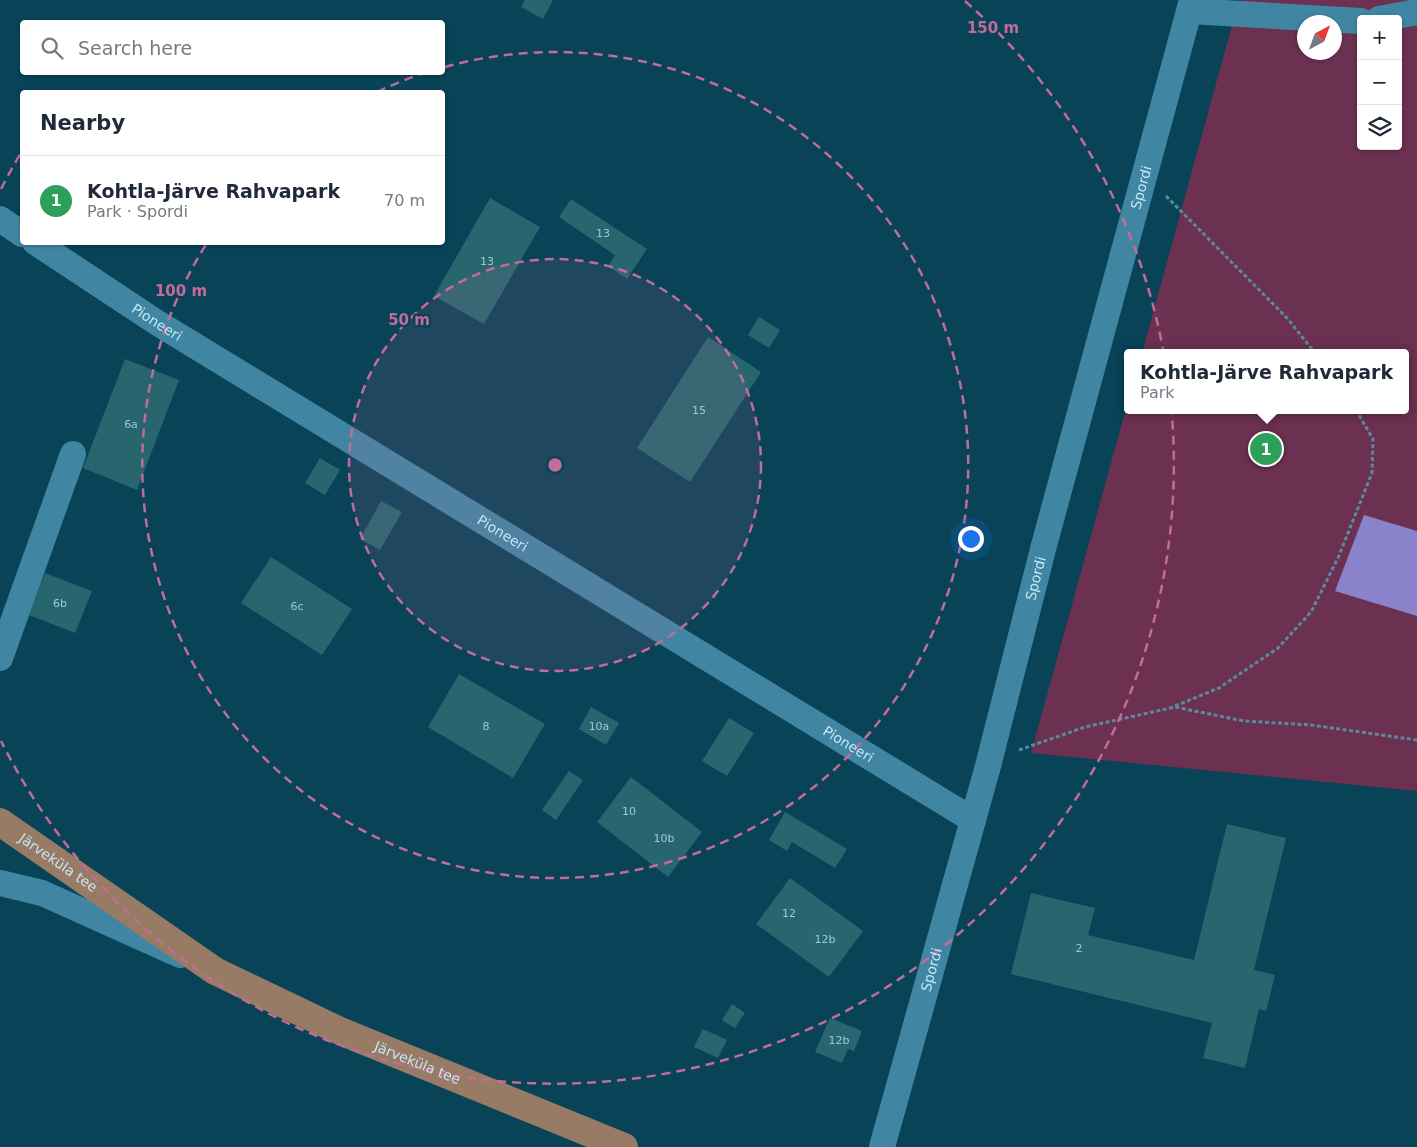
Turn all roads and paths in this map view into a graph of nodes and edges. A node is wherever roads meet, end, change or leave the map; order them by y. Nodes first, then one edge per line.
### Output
1 (1191, 5) edge
2 (1417, 12) edge
3 (1401, 15) edge
4 (1357, 21) edge
5 (1166, 195) dead end
6 (0, 219) edge
7 (20, 233) edge
8 (40, 245) edge
9 (1313, 349) edge
10 (1358, 414) edge
11 (73, 454) dead end
12 (0, 658) edge
13 (1175, 707) junction
14 (1417, 740) edge
15 (988, 766) junction
16 (973, 820) junction
17 (0, 822) edge
18 (0, 883) edge
19 (215, 971) junction
20 (624, 1147) edge
21 (882, 1147) edge

1 - 4 street, Spordi
1 - 15 street, Spordi
2 - 3 street
5 - 9 path
6 - 7 street
8 - 16 street, Pioneeri
10 - 13 path
11 - 12 street
13 - 14 path
13 - 15 path
15 - 16 street, Spordi
16 - 21 street, Spordi
17 - 19 main road, Järveküla tee
18 - 19 street, Järveküla tee
19 - 20 main road, Järveküla tee

